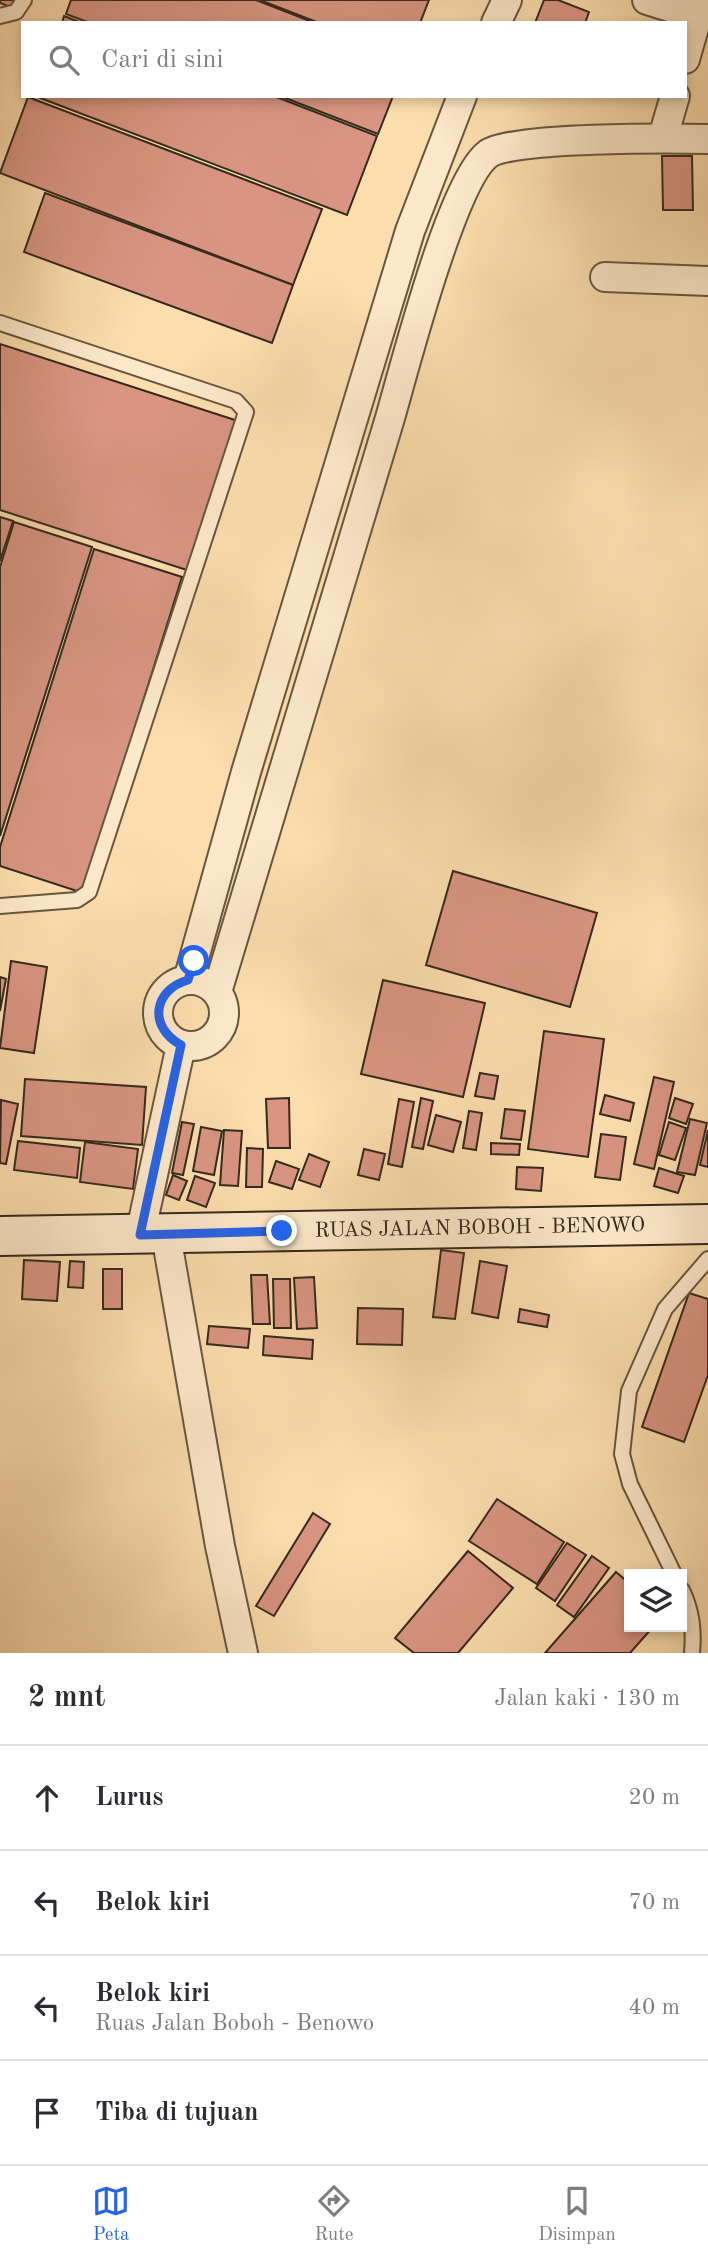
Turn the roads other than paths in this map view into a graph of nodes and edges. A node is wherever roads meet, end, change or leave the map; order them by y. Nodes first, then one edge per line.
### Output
1 (24, 0) edge
2 (507, 0) edge
3 (647, 0) edge
4 (700, 8) edge
5 (0, 16) edge
6 (497, 21) edge
7 (687, 52) edge
8 (460, 98) edge
9 (674, 98) edge
10 (663, 137) junction
11 (708, 139) edge
12 (435, 162) junction
13 (470, 177) junction
14 (605, 277) dead end
15 (708, 281) edge
16 (0, 323) edge
17 (313, 548) junction
18 (347, 558) junction
19 (0, 906) edge
20 (188, 980) junction
21 (217, 992) junction
22 (181, 1045) junction
23 (708, 1224) edge
24 (153, 1235) junction
25 (0, 1236) edge
26 (708, 1259) edge
27 (672, 1569) edge
28 (687, 1601) edge
29 (243, 1653) edge
30 (692, 1653) edge

1 - 5 lane
2 - 6 street
3 - 4 street
4 - 7 street
8 - 12 street
9 - 10 street
10 - 11 street
10 - 13 street
12 - 13 street
12 - 17 street
13 - 18 street
14 - 15 street
16 - 19 lane
17 - 18 street
17 - 20 street
18 - 21 street
20 - 21 street
20 - 22 street
21 - 22 street
22 - 24 street
23 - 24 main road, RUAS JALAN BOBOH - BENOWO
24 - 25 main road, RUAS JALAN BOBOH - BENOWO
24 - 29 street
26 - 27 lane
28 - 30 lane

